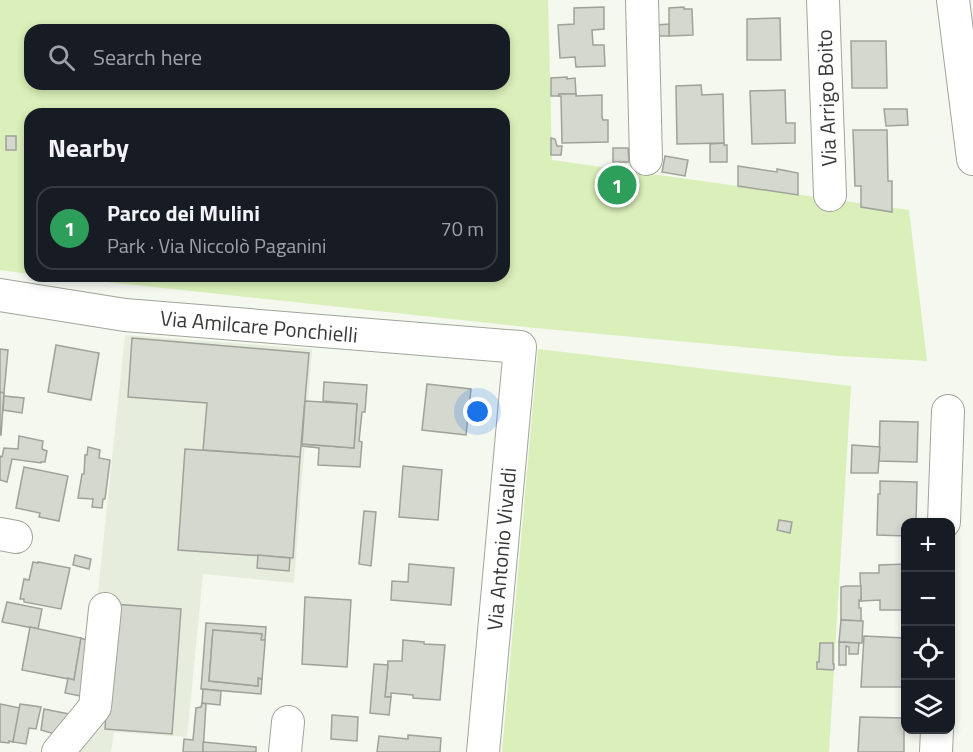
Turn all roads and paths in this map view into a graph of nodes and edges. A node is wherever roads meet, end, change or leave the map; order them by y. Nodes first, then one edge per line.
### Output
1 (642, 0) edge
2 (823, 0) edge
3 (953, 0) edge
4 (646, 159) dead end
5 (973, 159) edge
6 (830, 195) dead end
7 (0, 295) edge
8 (520, 347) joint
9 (948, 411) dead end
10 (944, 518) edge
11 (105, 609) dead end
12 (937, 734) edge
13 (58, 752) edge
14 (483, 752) edge
15 (936, 752) edge

1 - 4 street
2 - 6 street, Via Arrigo Boito
3 - 5 street
7 - 8 street, Via Amilcare Ponchielli
8 - 14 street, Via Antonio Vivaldi
9 - 10 street
11 - 13 street
12 - 15 street

